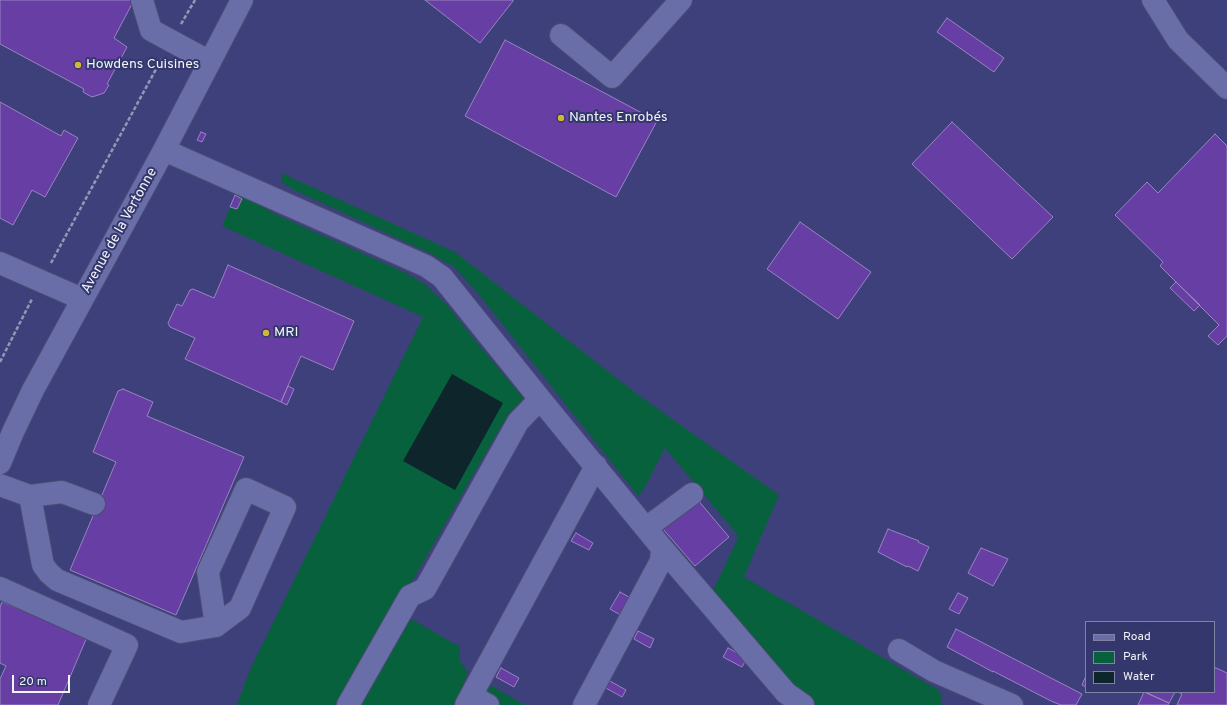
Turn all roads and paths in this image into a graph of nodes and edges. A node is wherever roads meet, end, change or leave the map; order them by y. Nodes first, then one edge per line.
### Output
1 (142, 0) edge
2 (194, 0) edge
3 (242, 0) edge
4 (681, 0) edge
5 (1153, 0) edge
6 (561, 35) dead end
7 (172, 41) junction
8 (210, 62) junction
9 (1227, 88) edge
10 (164, 150) junction
11 (0, 263) edge
12 (41, 281) junction
13 (82, 299) junction
14 (0, 362) edge
15 (540, 400) junction
16 (6, 429) edge
17 (0, 463) edge
18 (596, 466) junction
19 (0, 485) edge
20 (692, 494) dead end
21 (30, 496) junction
22 (94, 504) dead end
23 (646, 528) junction
24 (662, 548) junction
25 (0, 588) edge
26 (216, 626) junction
27 (899, 650) dead end
28 (474, 703) edge
29 (795, 703) edge
30 (99, 705) edge
31 (348, 705) edge
32 (584, 705) edge
33 (1012, 705) edge

1 - 7 street
2 - 7 path
3 - 8 street, Avenue de la Vertonne
4 - 6 street
5 - 9 street
7 - 8 street
7 - 12 path
8 - 10 street, Avenue de la Vertonne
10 - 13 street, Avenue de la Vertonne
10 - 15 street
11 - 12 street
12 - 13 street
12 - 14 path
13 - 16 street, Avenue de la Vertonne
15 - 18 street
15 - 31 street
16 - 17 street, Avenue de la Vertonne
18 - 23 street
18 - 28 street
19 - 21 street
20 - 23 street
21 - 22 street
21 - 26 street
23 - 24 street
24 - 29 street
24 - 32 street
25 - 30 street
26 - 26 street
27 - 33 street

